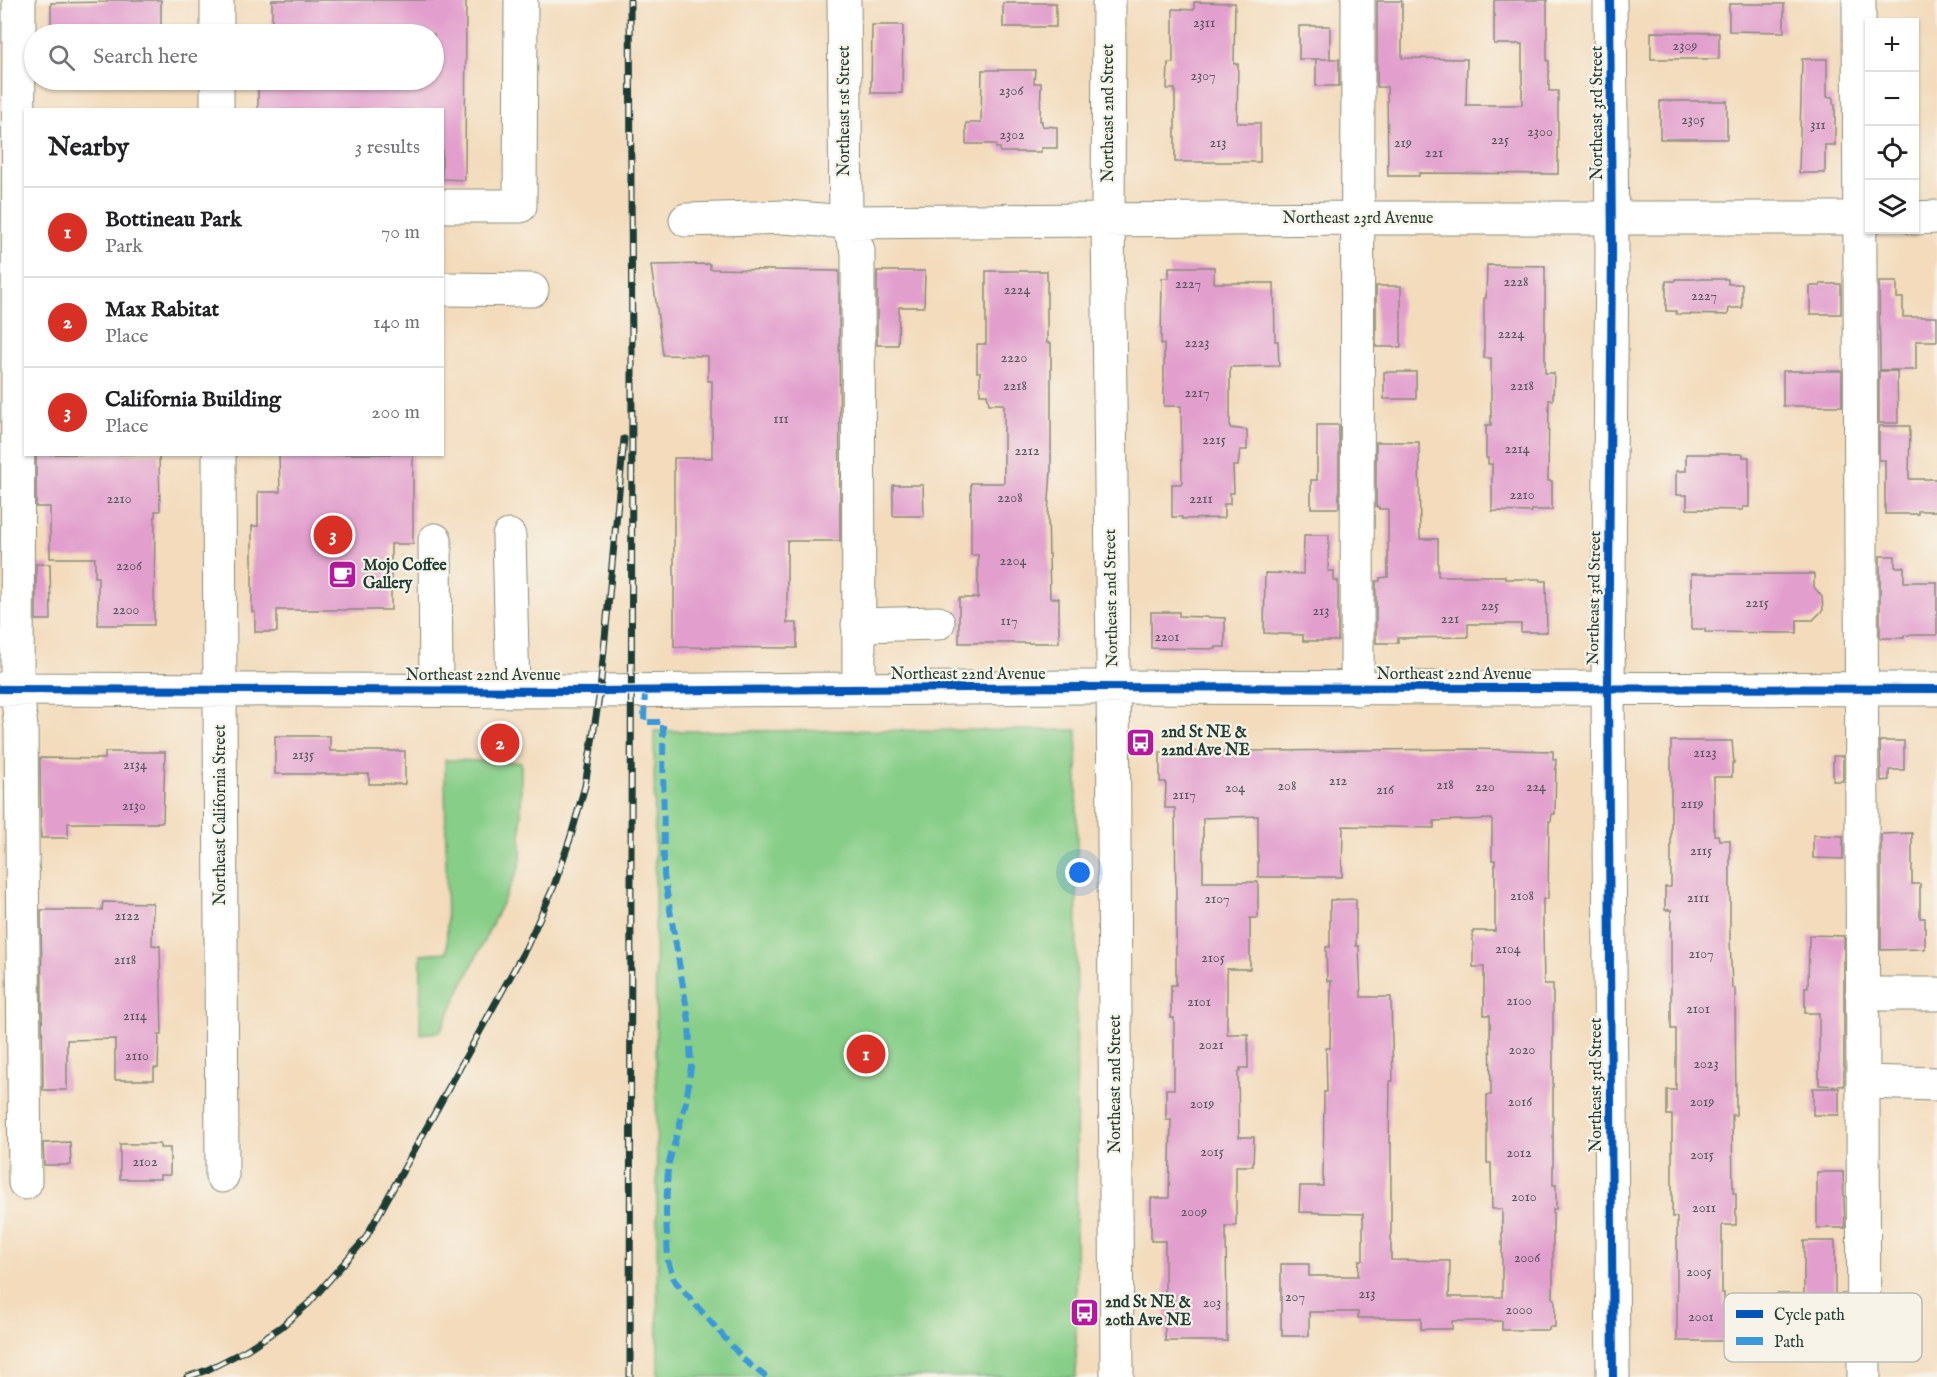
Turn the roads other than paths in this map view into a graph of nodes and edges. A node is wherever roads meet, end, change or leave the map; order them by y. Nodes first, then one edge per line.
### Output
1 (19, 0) edge
2 (217, 0) edge
3 (521, 0) edge
4 (844, 0) edge
5 (1110, 0) edge
6 (1358, 0) edge
7 (1610, 0) edge
8 (1859, 0) edge
9 (217, 24) edge
10 (217, 90) edge
11 (217, 108) edge
12 (444, 206) edge
13 (1612, 217) junction
14 (1358, 218) junction
15 (1865, 218) edge
16 (1919, 218) edge
17 (1937, 218) edge
18 (686, 220) dead end
19 (1108, 221) junction
20 (846, 222) junction
21 (15, 226) edge
22 (444, 289) edge
23 (531, 290) dead end
24 (219, 456) edge
25 (509, 536) dead end
26 (435, 540) dead end
27 (938, 623) dead end
28 (858, 625) junction
29 (1113, 687) junction
30 (221, 688) junction
31 (1608, 688) junction
32 (8, 689) edge
33 (436, 689) junction
34 (859, 689) junction
35 (1357, 689) junction
36 (1860, 689) junction
37 (1937, 689) edge
38 (513, 690) junction
39 (1862, 994) junction
40 (1937, 994) edge
41 (1863, 1082) junction
42 (1937, 1084) edge
43 (222, 1176) dead end
44 (25, 1183) dead end
45 (1864, 1293) edge
46 (1864, 1362) edge
47 (1117, 1377) edge
48 (1613, 1377) edge
49 (1864, 1377) edge

1 - 21 street
2 - 9 street
3 - 12 street
4 - 20 street, Northeast 1st Street
5 - 19 street, Northeast 2nd Street
6 - 14 street
7 - 13 street, Northeast 3rd Street
8 - 15 street
10 - 11 street
13 - 14 street, Northeast 23rd Avenue
13 - 15 street, Northeast 23rd Avenue
13 - 31 street, Northeast 3rd Street
14 - 19 street, Northeast 23rd Avenue
14 - 35 street
15 - 36 street
16 - 17 street
18 - 20 street, Northeast 23rd Avenue
19 - 20 street, Northeast 23rd Avenue
19 - 29 street, Northeast 2nd Street
20 - 28 street
21 - 32 street
22 - 23 street
24 - 30 street, Northeast California Street
25 - 38 street
26 - 33 street
27 - 28 street
28 - 34 street
29 - 34 street, Northeast 22nd Avenue
29 - 35 street, Northeast 22nd Avenue
29 - 47 street, Northeast 2nd Street
30 - 32 street, Northeast 22nd Avenue
30 - 33 street, Northeast 22nd Avenue
30 - 43 street, Northeast California Street
31 - 35 street, Northeast 22nd Avenue
31 - 36 street, Northeast 22nd Avenue
31 - 48 street, Northeast 3rd Street
32 - 44 street
33 - 38 street, Northeast 22nd Avenue
34 - 38 street, Northeast 22nd Avenue
36 - 37 street, Northeast 22nd Avenue
36 - 39 street
39 - 40 street
39 - 41 street
41 - 42 street
41 - 45 street
46 - 49 street

